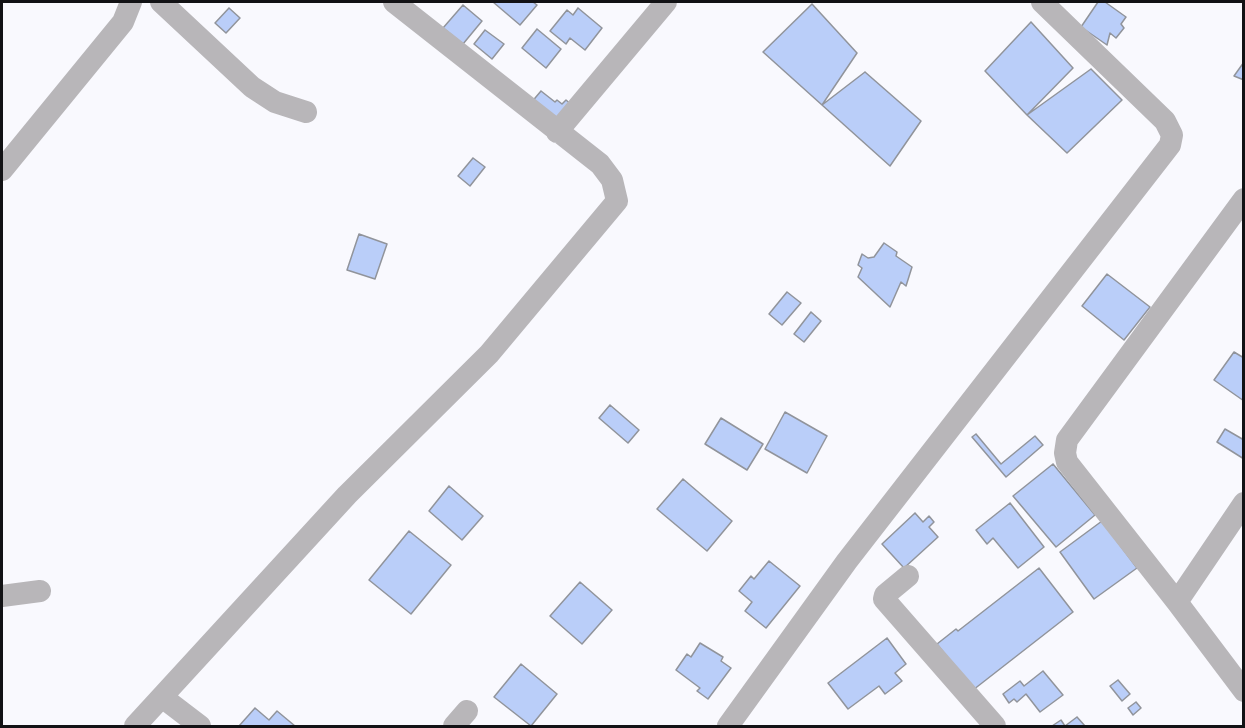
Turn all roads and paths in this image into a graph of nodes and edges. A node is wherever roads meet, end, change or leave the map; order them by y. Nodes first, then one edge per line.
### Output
1 (130, 2) edge
2 (162, 2) edge
3 (394, 2) edge
4 (1042, 2) edge
5 (658, 5) edge
6 (418, 9) edge
7 (306, 112) dead end
8 (557, 132) junction
9 (2, 170) edge
10 (1244, 199) edge
11 (1244, 503) edge
12 (908, 576) dead end
13 (40, 591) dead end
14 (2, 596) edge
15 (1177, 602) junction
16 (1244, 691) edge
17 (162, 697) junction
18 (135, 726) edge
19 (200, 726) edge
20 (728, 726) edge
21 (995, 726) edge

1 - 9 street
2 - 7 street
3 - 6 street
4 - 20 street
5 - 8 street
6 - 8 street
8 - 17 street
10 - 15 street
11 - 15 street
12 - 21 street
13 - 14 street
15 - 16 street
17 - 18 street
17 - 19 street

